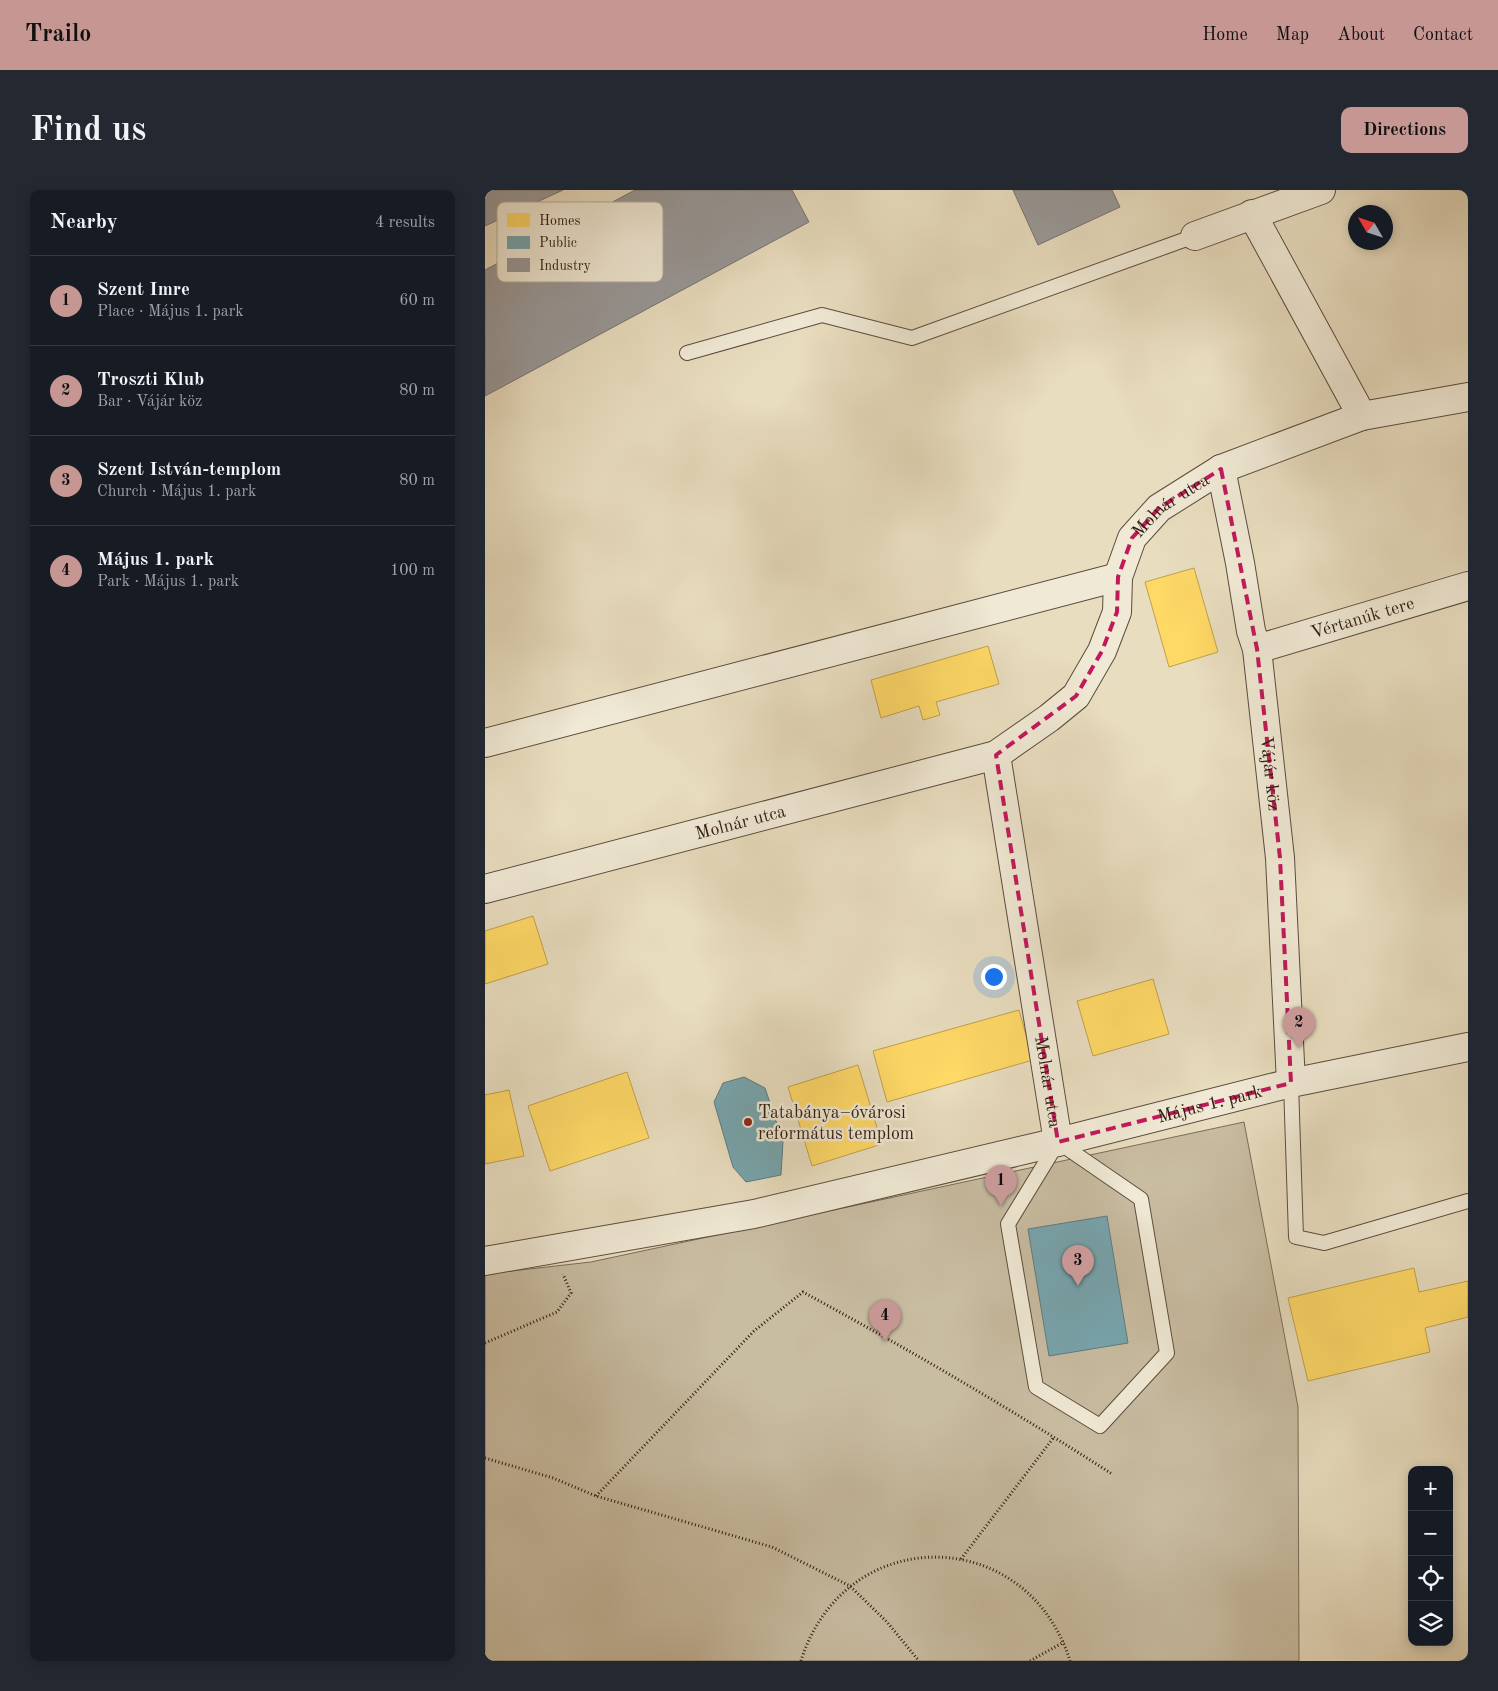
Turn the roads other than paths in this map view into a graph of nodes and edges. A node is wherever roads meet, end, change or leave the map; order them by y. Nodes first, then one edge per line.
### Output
1 (1321, 190) edge
2 (1252, 214) junction
3 (1195, 236) joint
4 (687, 353) dead end
5 (1468, 397) edge
6 (1362, 416) junction
7 (1221, 469) junction
8 (1118, 577) junction
9 (1468, 586) edge
10 (1257, 649) junction
11 (485, 744) edge
12 (996, 755) junction
13 (485, 889) edge
14 (1468, 1047) edge
15 (1291, 1083) junction
16 (1058, 1142) junction
17 (1468, 1201) edge
18 (485, 1261) edge

1 - 2 street
2 - 3 street
2 - 6 street
3 - 4 lane
5 - 6 street, Molnár utca
6 - 7 street, Molnár utca
7 - 8 street, Molnár utca
7 - 10 street, Vájár köz
8 - 11 street
8 - 12 street, Molnár utca
9 - 10 street, Vértanúk tere
10 - 15 street, Vájár köz
12 - 13 street, Molnár utca
12 - 16 street, Molnár utca
14 - 15 street, Május 1. park
15 - 16 street, Május 1. park
15 - 17 lane
16 - 16 lane
16 - 18 street, Május 1. park

